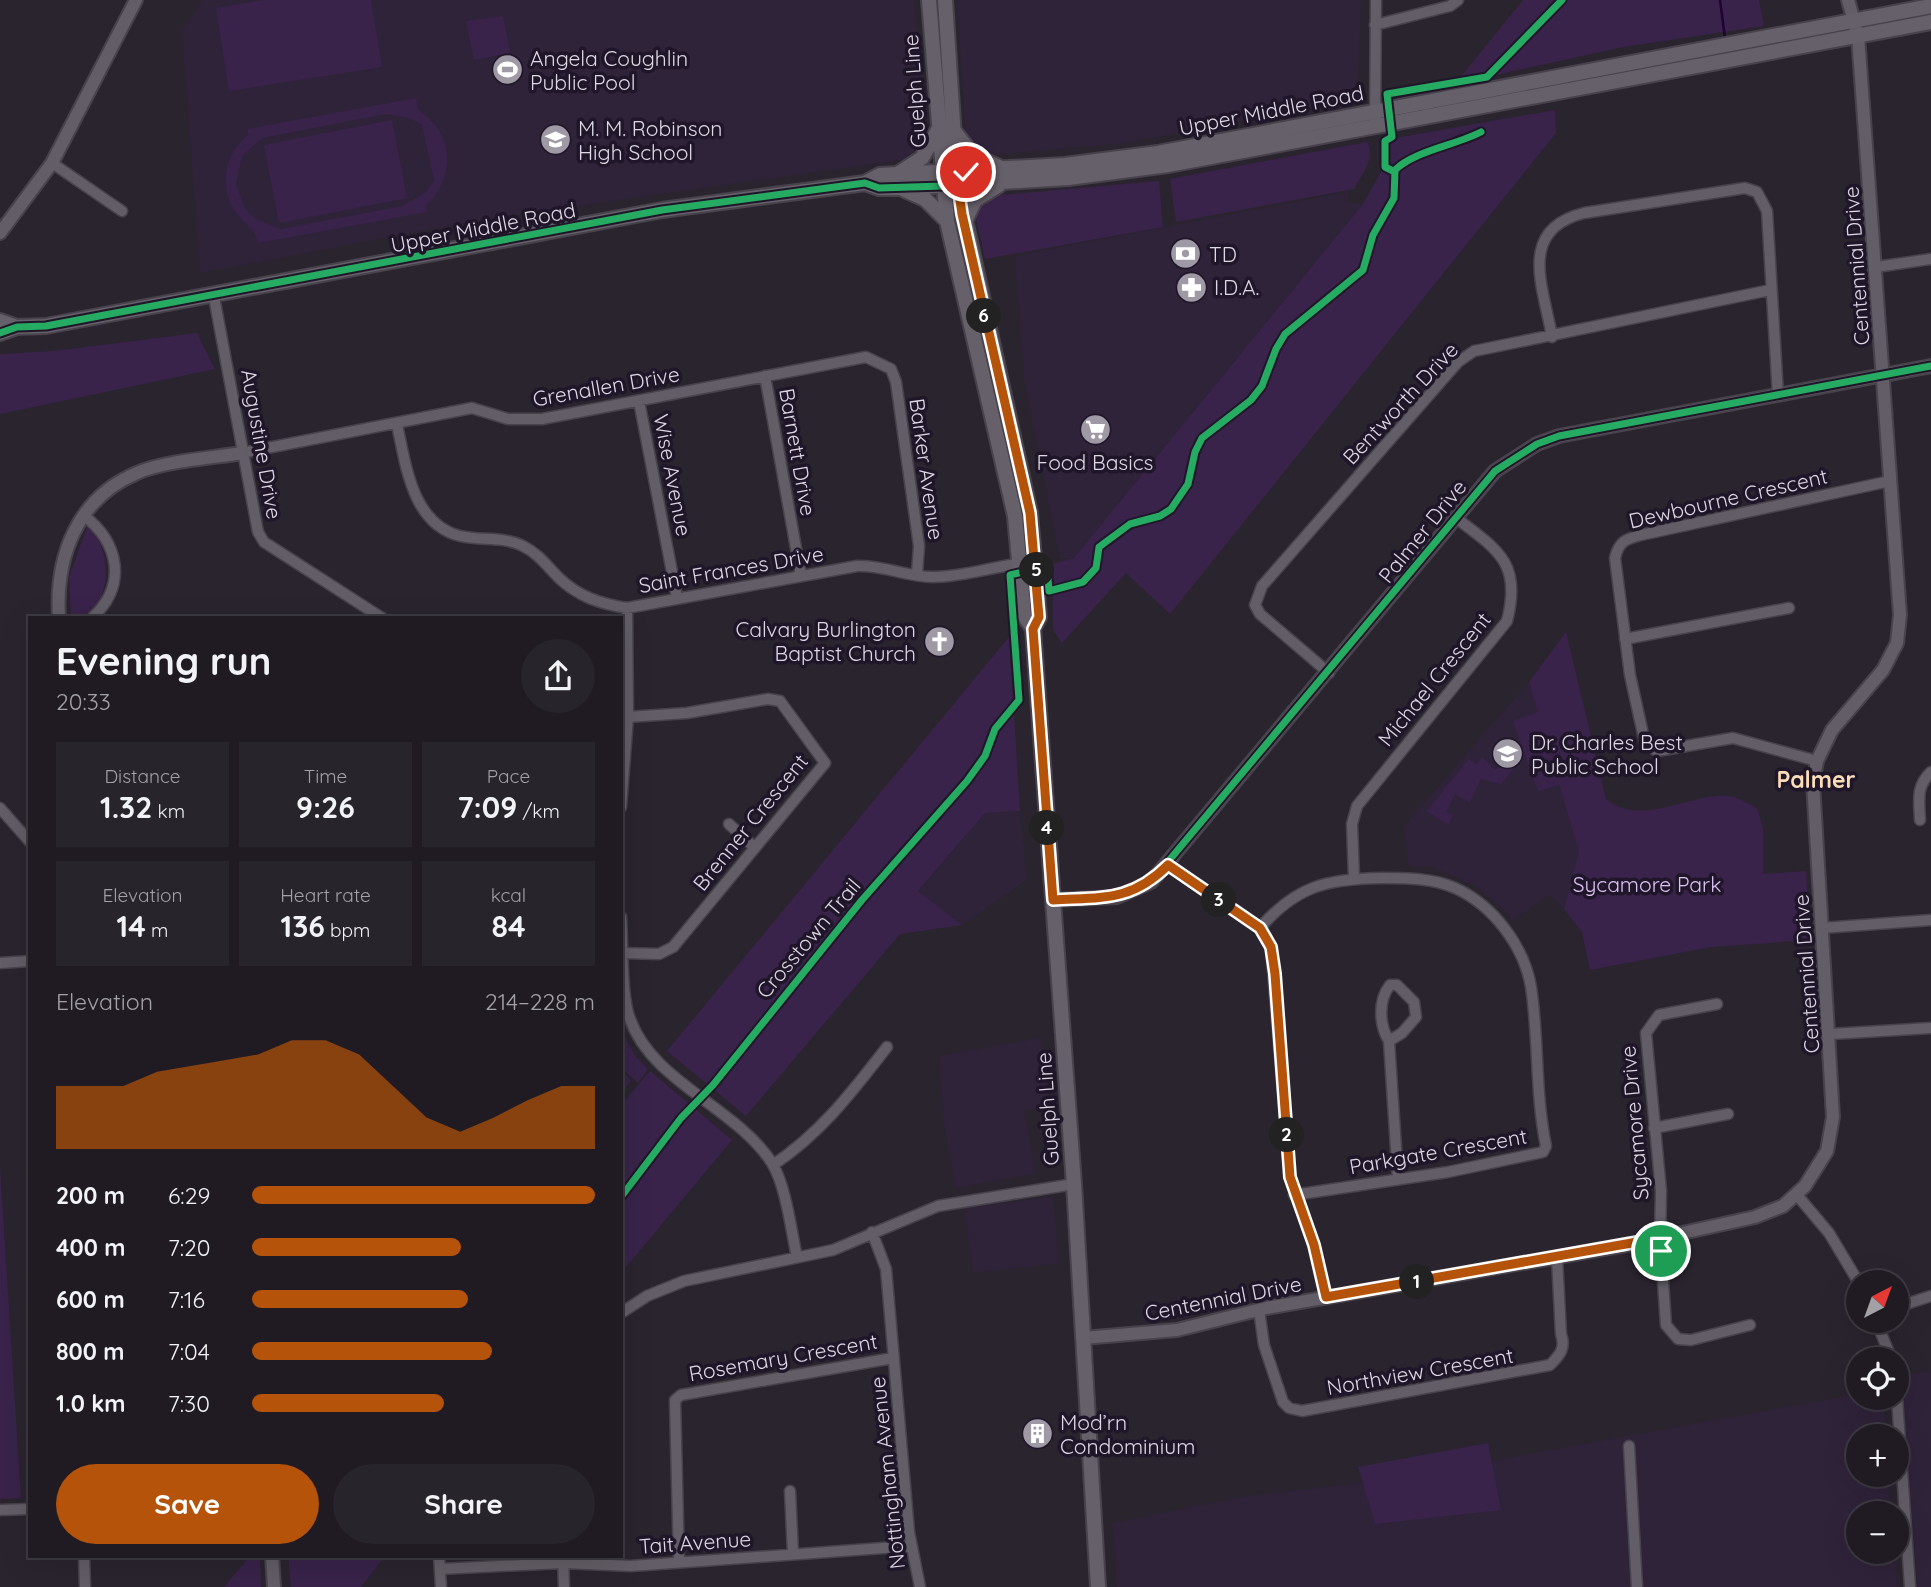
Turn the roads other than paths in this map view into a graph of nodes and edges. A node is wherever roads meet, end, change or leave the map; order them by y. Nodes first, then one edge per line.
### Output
1 (136, 0) edge
2 (929, 0) edge
3 (946, 0) edge
4 (1376, 0) edge
5 (1458, 0) edge
6 (1848, 0) edge
7 (1931, 6) edge
8 (1853, 21) junction
9 (1931, 22) edge
10 (1375, 25) junction
11 (1858, 36) junction
12 (1374, 119) junction
13 (939, 129) junction
14 (954, 130) junction
15 (52, 163) junction
16 (1005, 175) junction
17 (949, 179) junction
18 (898, 181) junction
19 (122, 211) dead end
20 (947, 221) junction
21 (964, 224) junction
22 (0, 233) edge
23 (1931, 259) edge
24 (1876, 268) junction
25 (1770, 290) junction
26 (214, 297) junction
27 (0, 321) edge
28 (17, 327) junction
29 (0, 333) edge
30 (1552, 337) junction
31 (1931, 366) edge
32 (891, 369) joint
33 (1883, 374) junction
34 (765, 376) junction
35 (985, 387) junction
36 (1778, 395) junction
37 (639, 401) junction
38 (1006, 406) junction
39 (397, 425) junction
40 (242, 453) junction
41 (1890, 481) junction
42 (83, 515) junction
43 (1456, 518) junction
44 (1036, 562) junction
45 (1020, 563) junction
46 (917, 575) junction
47 (801, 576) junction
48 (677, 598) junction
49 (627, 608) junction
50 (1789, 608) dead end
51 (60, 616) edge
52 (93, 616) edge
53 (379, 616) edge
54 (1033, 629) junction
55 (1625, 639) junction
56 (1329, 673) junction
57 (628, 717) junction
58 (623, 756) edge
59 (1817, 761) junction
60 (1931, 772) edge
61 (0, 808) edge
62 (1920, 820) dead end
63 (729, 824) dead end
64 (28, 840) edge
65 (755, 848) junction
66 (1168, 865) junction
67 (1354, 877) junction
68 (1053, 900) junction
69 (1931, 920) edge
70 (1260, 928) junction
71 (1822, 928) junction
72 (623, 941) edge
73 (624, 953) junction
74 (28, 961) edge
75 (0, 963) edge
76 (1717, 1004) dead end
77 (1931, 1028) edge
78 (1831, 1034) junction
79 (1389, 1041) junction
80 (887, 1047) dead end
81 (1728, 1114) dead end
82 (1654, 1128) junction
83 (773, 1165) junction
84 (1398, 1179) junction
85 (1074, 1184) junction
86 (1294, 1195) junction
87 (1797, 1195) junction
88 (872, 1232) junction
89 (1660, 1238) junction
90 (797, 1257) junction
91 (1557, 1258) junction
92 (1850, 1270) edge
93 (1931, 1296) edge
94 (1326, 1297) junction
95 (1909, 1303) edge
96 (1259, 1310) junction
97 (623, 1312) edge
98 (1750, 1325) dead end
99 (1083, 1338) junction
100 (894, 1358) junction
101 (1898, 1410) edge
102 (1629, 1446) dead end
103 (790, 1491) dead end
104 (28, 1509) edge
105 (0, 1510) edge
106 (911, 1546) junction
107 (793, 1554) junction
108 (84, 1558) edge
109 (272, 1558) edge
110 (439, 1558) edge
111 (563, 1559) edge
112 (679, 1562) junction
113 (440, 1569) junction
114 (85, 1587) edge
115 (274, 1587) edge
116 (441, 1587) edge
117 (564, 1587) edge
118 (920, 1587) edge
119 (1098, 1587) edge
120 (1637, 1587) edge
121 (1910, 1587) edge

1 - 15 street
2 - 13 main road, Guelph Line
3 - 14 main road, Guelph Line
4 - 10 street
5 - 10 street
6 - 8 street, Centennial Drive
7 - 8 main road, Upper Middle Road
8 - 11 street, Centennial Drive
8 - 12 main road, Upper Middle Road
9 - 11 main road, Upper Middle Road
10 - 12 street
11 - 12 main road, Upper Middle Road
11 - 24 street, Centennial Drive
12 - 16 main road, Upper Middle Road
13 - 17 main road, Guelph Line
13 - 18 main road
14 - 16 main road
14 - 17 main road, Guelph Line
15 - 19 street
15 - 22 street
16 - 17 main road, Upper Middle Road
16 - 21 main road
17 - 18 main road, Upper Middle Road
17 - 20 main road, Guelph Line
17 - 21 main road, Guelph Line
18 - 20 main road
18 - 26 main road, Upper Middle Road
20 - 35 main road, Guelph Line
21 - 38 main road, Guelph Line
23 - 24 street
24 - 33 street, Centennial Drive
25 - 30 street, Bentworth Drive
25 - 30 street
25 - 36 street
26 - 28 main road, Upper Middle Road
26 - 40 street, Augustine Drive
27 - 28 main road, Upper Middle Road
28 - 29 main road, Upper Middle Road
30 - 56 street, Bentworth Drive
31 - 33 street, Palmer Drive
32 - 34 street, Grenallen Drive
32 - 46 street, Barker Avenue
33 - 36 street, Palmer Drive
33 - 41 street, Centennial Drive
34 - 37 street, Grenallen Drive
34 - 47 street, Barnett Drive
35 - 38 main road
35 - 45 main road, Guelph Line
36 - 43 street, Palmer Drive
37 - 39 street, Grenallen Drive
37 - 48 street, Wise Avenue
38 - 44 main road, Guelph Line
39 - 40 street, Grenallen Drive
39 - 49 street, Saint Frances Drive
40 - 42 street
40 - 53 street, Augustine Drive
41 - 55 street, Dewbourne Crescent
41 - 59 street, Centennial Drive
42 - 51 street
42 - 52 street
43 - 56 street, Palmer Drive
43 - 67 street, Michael Crescent
44 - 45 street, Saint Frances Drive
44 - 54 main road, Guelph Line
45 - 46 street, Saint Frances Drive
45 - 54 main road, Guelph Line
46 - 47 street, Saint Frances Drive
47 - 48 street, Saint Frances Drive
48 - 49 street, Saint Frances Drive
49 - 57 street
50 - 55 street
54 - 68 main road, Guelph Line
55 - 59 street, Dewbourne Crescent
56 - 66 street, Palmer Drive
57 - 58 street
57 - 65 street, Brenner Crescent
59 - 71 street, Centennial Drive
60 - 62 street
61 - 64 street
63 - 65 street
65 - 73 street, Brenner Crescent
66 - 68 street, Palmer Drive
66 - 70 street
67 - 70 street, Parkgate Crescent
67 - 84 street, Parkgate Crescent
68 - 85 main road, Guelph Line
69 - 71 street
70 - 86 street
71 - 78 street, Centennial Drive
72 - 73 street
73 - 83 street
74 - 75 street
76 - 82 street, Sycamore Drive
77 - 78 street
78 - 87 street, Centennial Drive
79 - 79 street
79 - 84 street
80 - 83 street
81 - 82 street
82 - 89 street, Sycamore Drive
83 - 90 street
84 - 86 street, Parkgate Crescent
85 - 88 street
85 - 99 main road, Guelph Line
86 - 94 street
87 - 89 street, Centennial Drive
87 - 92 street
88 - 90 street
88 - 100 street, Nottingham Avenue
89 - 91 street, Centennial Drive
89 - 98 street, Sycamore Drive
90 - 97 street
91 - 94 street, Centennial Drive
91 - 96 street, Northview Crescent
93 - 95 street
94 - 96 street, Centennial Drive
96 - 99 street, Centennial Drive
99 - 119 main road, Guelph Line
100 - 106 street, Nottingham Avenue
100 - 112 street, Rosemary Crescent
101 - 121 street
102 - 120 street
103 - 107 street
104 - 105 street
106 - 107 street, Tait Avenue
106 - 118 street, Nottingham Avenue
107 - 112 street, Tait Avenue
108 - 114 street
109 - 115 street
110 - 113 street
111 - 112 street, Tait Avenue
111 - 113 street, Tait Avenue
111 - 117 street
113 - 116 street

